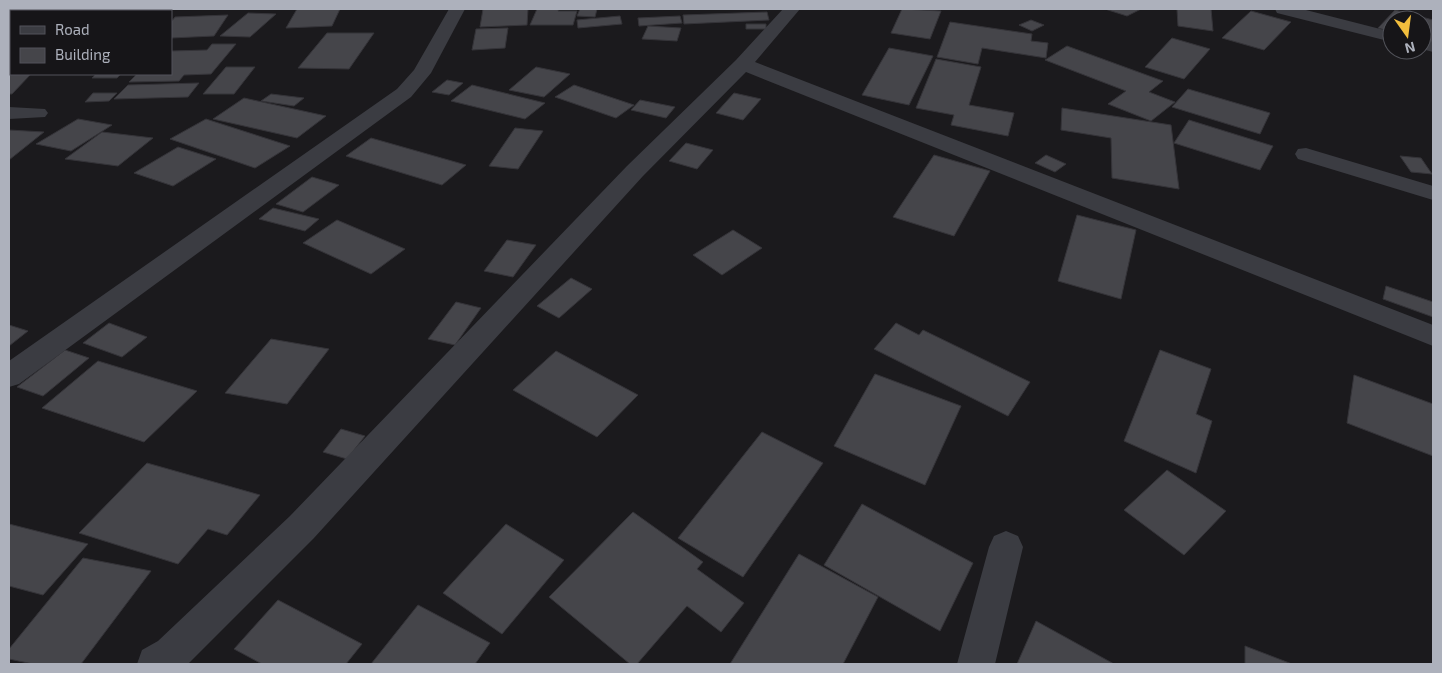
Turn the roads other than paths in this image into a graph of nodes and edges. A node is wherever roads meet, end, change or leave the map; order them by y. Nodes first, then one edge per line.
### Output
1 (458, 9) edge
2 (792, 9) edge
3 (1283, 9) edge
4 (1382, 34) edge
5 (743, 64) junction
6 (9, 113) edge
7 (38, 113) dead end
8 (1306, 154) dead end
9 (1433, 193) edge
10 (1433, 336) edge
11 (9, 376) edge
12 (1006, 547) dead end
13 (156, 664) edge
14 (976, 664) edge

1 - 11 street
2 - 5 street
3 - 4 street
5 - 10 street
5 - 13 street
6 - 7 street
8 - 9 street
12 - 14 street

